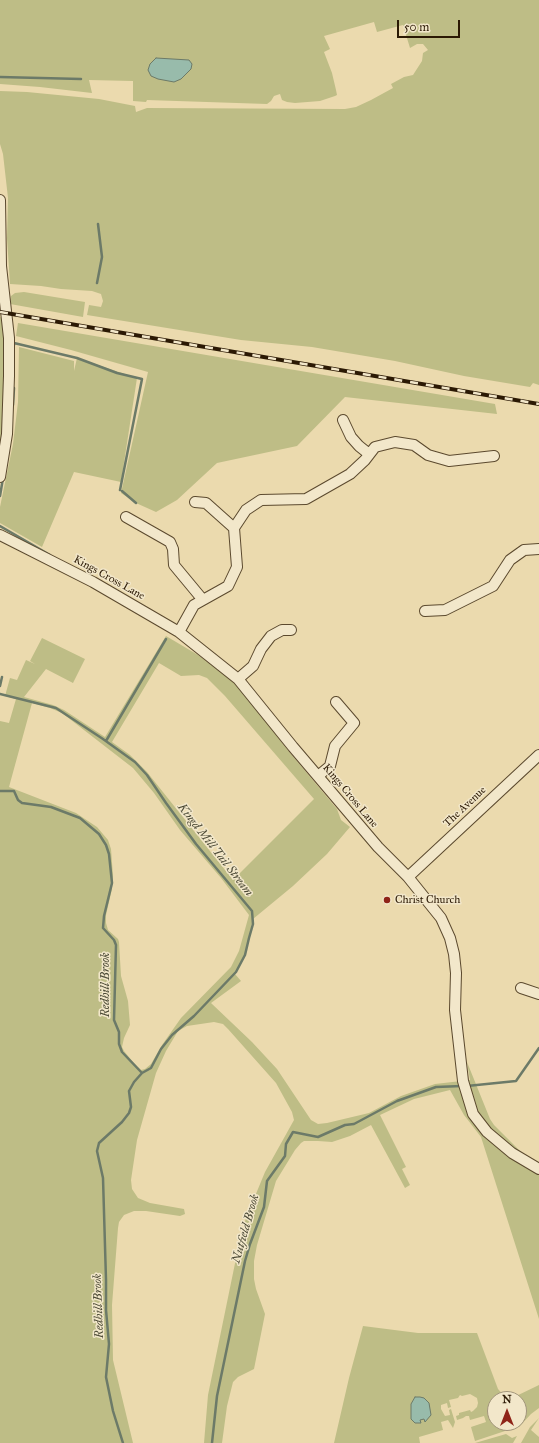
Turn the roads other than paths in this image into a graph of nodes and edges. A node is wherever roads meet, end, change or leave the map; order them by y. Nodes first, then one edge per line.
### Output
1 (0, 200) edge
2 (343, 420) dead end
3 (370, 454) junction
4 (494, 456) dead end
5 (0, 477) edge
6 (195, 502) dead end
7 (126, 518) dead end
8 (234, 528) junction
9 (0, 535) edge
10 (539, 549) edge
11 (203, 600) junction
12 (425, 612) dead end
13 (291, 630) dead end
14 (179, 632) junction
15 (238, 679) junction
16 (336, 702) dead end
17 (539, 755) edge
18 (318, 776) junction
19 (408, 877) junction
20 (520, 988) dead end
21 (539, 994) edge
22 (539, 1169) edge

1 - 5 street
2 - 3 street
3 - 4 street
3 - 8 street
6 - 8 street
7 - 11 street
8 - 11 street
9 - 14 street, Kings Cross Lane
10 - 12 street
11 - 14 street
13 - 15 street
14 - 15 street, Kings Cross Lane
15 - 18 street, Kings Cross Lane
16 - 18 street
17 - 19 street, The Avenue
18 - 19 street, Kings Cross Lane
19 - 22 street, Kings Cross Lane
20 - 21 street

